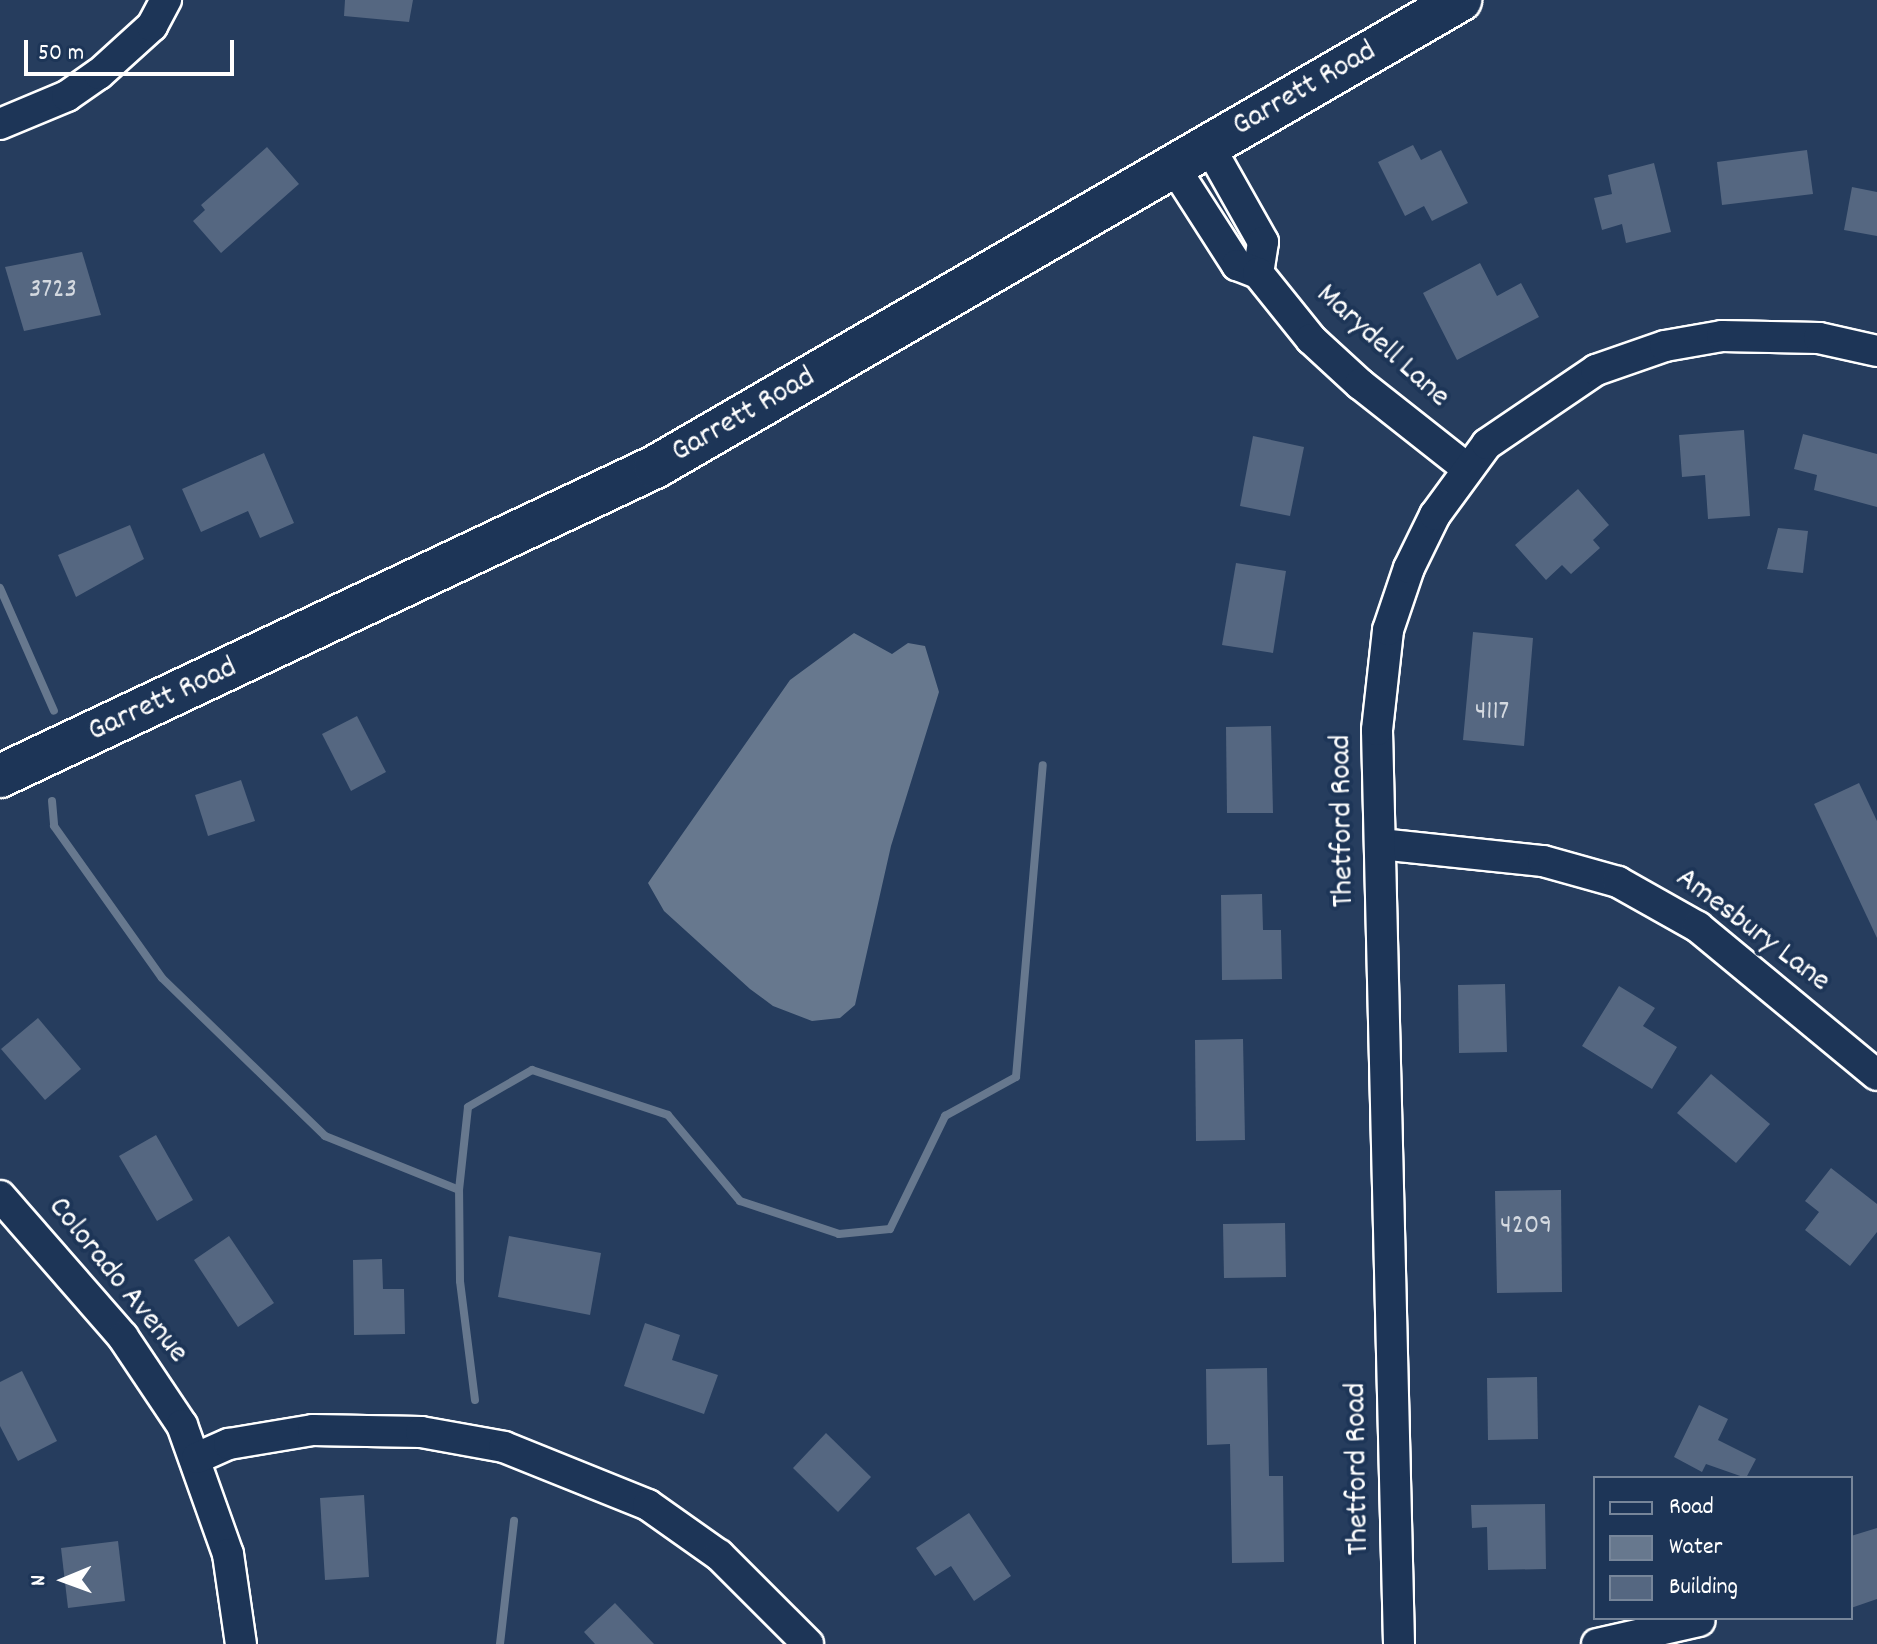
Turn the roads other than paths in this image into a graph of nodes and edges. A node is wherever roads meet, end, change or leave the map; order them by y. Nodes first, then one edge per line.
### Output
1 (166, 0) edge
2 (1460, 0) edge
3 (0, 124) edge
4 (1191, 157) junction
5 (1258, 273) junction
6 (1877, 351) edge
7 (1465, 467) junction
8 (0, 776) edge
9 (1380, 844) junction
10 (1877, 1075) edge
11 (0, 1196) edge
12 (197, 1458) junction
13 (1699, 1621) dead end
14 (241, 1644) edge
15 (808, 1644) edge
16 (1399, 1644) edge
17 (1597, 1644) edge

1 - 3 street
2 - 4 street, Garrett Road
4 - 5 street, Marydell Lane
4 - 5 street
4 - 8 street, Garrett Road
5 - 7 street, Marydell Lane
6 - 7 street, Thetford Road
7 - 9 street, Thetford Road
9 - 10 street, Amesbury Lane
9 - 16 street, Thetford Road
11 - 12 street, Colorado Avenue
12 - 14 street, Colorado Avenue
12 - 15 street
13 - 17 street

